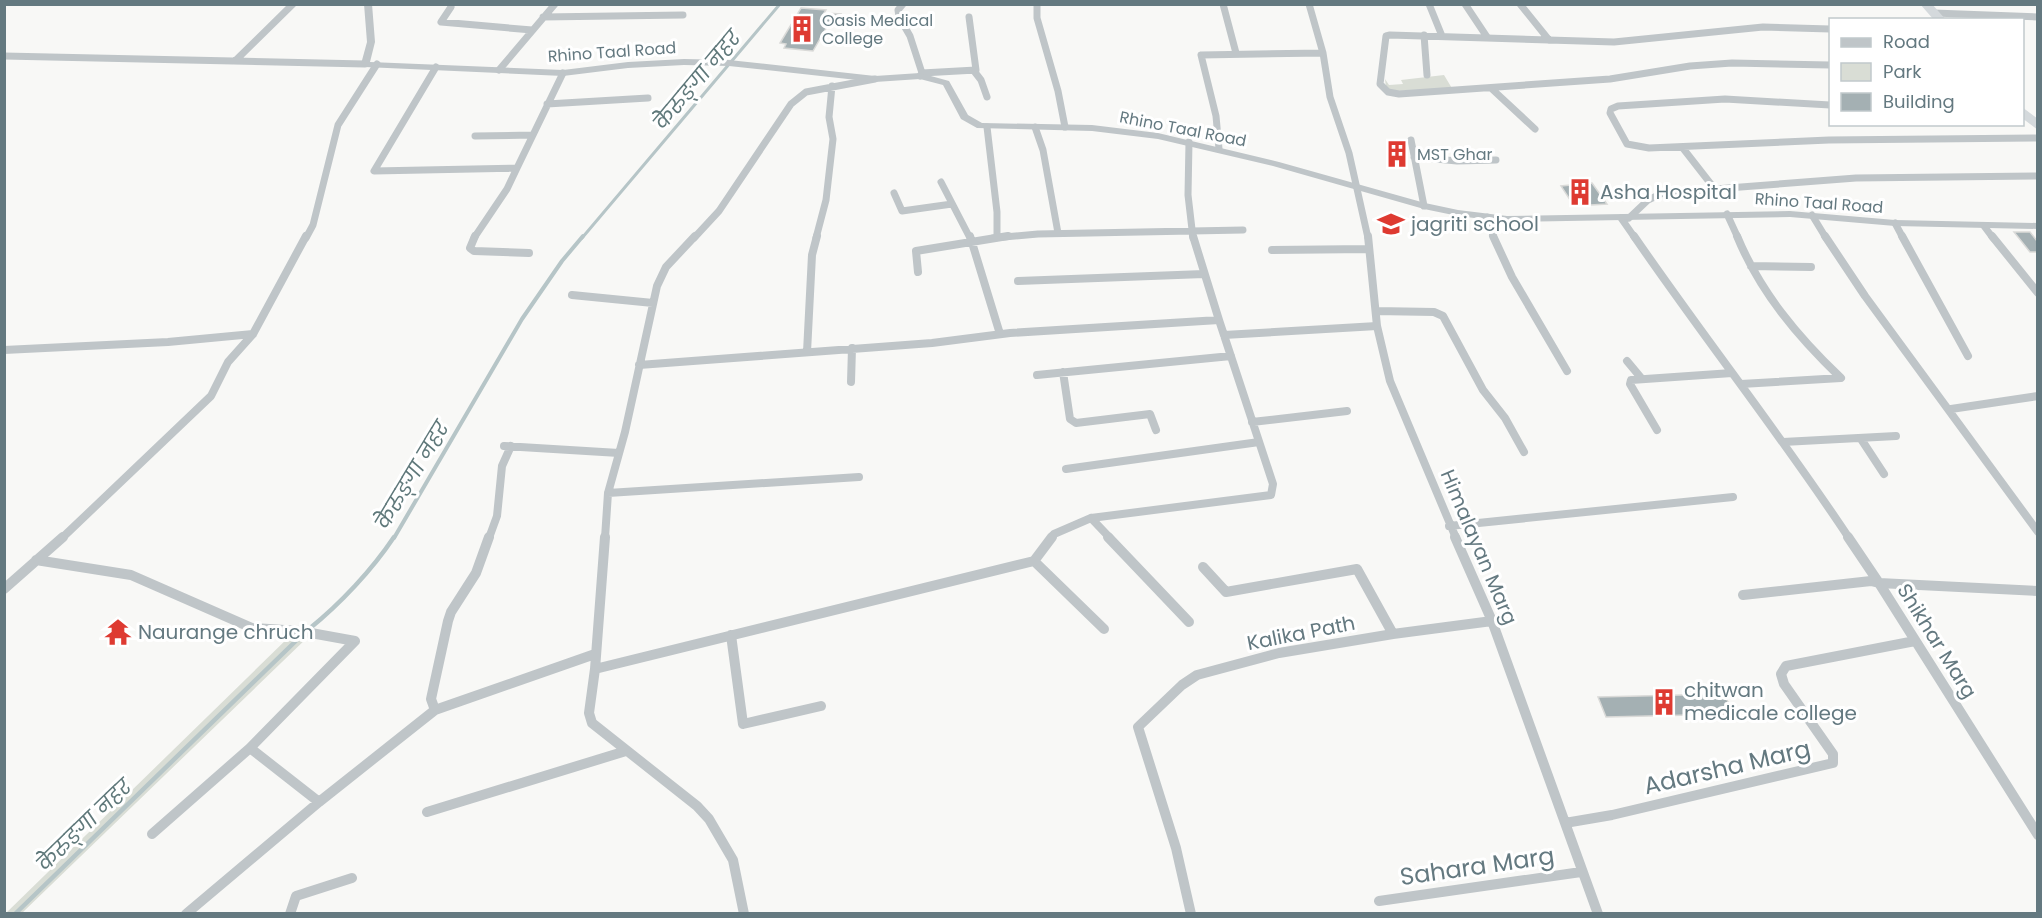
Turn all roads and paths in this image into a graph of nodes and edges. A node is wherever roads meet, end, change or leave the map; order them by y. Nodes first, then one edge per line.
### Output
1 (293, 4) edge
2 (368, 4) edge
3 (555, 4) edge
4 (903, 4) edge
5 (1037, 4) edge
6 (1222, 4) edge
7 (1310, 4) edge
8 (1429, 4) edge
9 (1465, 4) edge
10 (1520, 4) edge
11 (1913, 4) edge
12 (1925, 4) edge
13 (451, 7) dead end
14 (683, 15) dead end
15 (543, 17) junction
16 (969, 17) dead end
17 (1934, 17) edge
18 (2037, 17) edge
19 (1829, 29) edge
20 (532, 30) junction
21 (1424, 35) junction
22 (1442, 36) junction
23 (1487, 37) junction
24 (1549, 40) junction
25 (1236, 53) junction
26 (1323, 53) junction
27 (4, 56) edge
28 (235, 61) junction
29 (365, 64) junction
30 (377, 64) junction
31 (1829, 65) edge
32 (436, 67) junction
33 (499, 70) junction
34 (974, 71) junction
35 (563, 73) junction
36 (921, 75) junction
37 (1427, 75) dead end
38 (875, 79) junction
39 (832, 86) junction
40 (1492, 89) junction
41 (987, 97) dead end
42 (648, 98) dead end
43 (2024, 101) edge
44 (547, 104) junction
45 (1829, 105) edge
46 (2024, 113) edge
47 (2037, 113) edge
48 (2037, 126) edge
49 (987, 127) junction
50 (1065, 127) junction
51 (1035, 128) junction
52 (1535, 129) dead end
53 (532, 135) junction
54 (475, 136) dead end
55 (2037, 138) edge
56 (1411, 140) dead end
57 (1189, 142) junction
58 (1682, 147) junction
59 (1219, 149) junction
60 (1414, 157) junction
61 (1496, 160) dead end
62 (517, 168) junction
63 (2037, 176) edge
64 (941, 182) dead end
65 (1357, 188) junction
66 (1714, 188) junction
67 (894, 193) dead end
68 (952, 204) junction
69 (1424, 206) junction
70 (1726, 214) junction
71 (1812, 215) junction
72 (1487, 217) junction
73 (1625, 218) junction
74 (1895, 223) junction
75 (1984, 226) junction
76 (2037, 226) edge
77 (1244, 230) dead end
78 (1191, 231) junction
79 (1058, 233) junction
80 (997, 237) junction
81 (971, 240) junction
82 (1369, 249) junction
83 (1272, 250) dead end
84 (529, 254) dead end
85 (1751, 266) junction
86 (1811, 267) dead end
87 (918, 272) dead end
88 (1204, 274) junction
89 (1018, 281) dead end
90 (2037, 293) edge
91 (572, 295) dead end
92 (653, 303) junction
93 (1376, 311) junction
94 (1219, 320) junction
95 (1377, 326) junction
96 (253, 334) junction
97 (1000, 334) junction
98 (1224, 335) junction
99 (852, 348) junction
100 (4, 350) edge
101 (807, 352) junction
102 (1231, 356) junction
103 (1968, 356) dead end
104 (1627, 361) dead end
105 (639, 365) junction
106 (1567, 371) dead end
107 (1063, 372) junction
108 (1732, 373) junction
109 (1037, 375) dead end
110 (1642, 379) junction
111 (851, 382) dead end
112 (1741, 384) junction
113 (2037, 396) edge
114 (1952, 409) junction
115 (1347, 411) dead end
116 (1252, 422) junction
117 (1156, 430) dead end
118 (1657, 430) dead end
119 (1896, 436) dead end
120 (1861, 439) junction
121 (1259, 442) junction
122 (1783, 442) junction
123 (1524, 452) dead end
124 (620, 453) junction
125 (1066, 469) dead end
126 (1884, 474) dead end
127 (859, 477) dead end
128 (608, 493) junction
129 (1733, 497) dead end
130 (1091, 518) junction
131 (1449, 525) junction
132 (2037, 532) edge
133 (36, 560) junction
134 (1034, 561) junction
135 (1203, 567) dead end
136 (1879, 583) junction
137 (6, 585) edge
138 (2037, 591) edge
139 (1743, 595) dead end
140 (1492, 621) junction
141 (1189, 622) dead end
142 (1104, 629) dead end
143 (1393, 634) junction
144 (731, 635) junction
145 (1915, 641) junction
146 (596, 654) junction
147 (595, 669) junction
148 (821, 706) dead end
149 (435, 710) junction
150 (250, 748) junction
151 (626, 751) junction
152 (319, 802) junction
153 (426, 812) dead end
154 (1564, 823) junction
155 (152, 834) dead end
156 (2037, 835) edge
157 (1581, 872) junction
158 (352, 878) dead end
159 (1379, 901) dead end
160 (186, 914) edge
161 (290, 914) edge
162 (744, 914) edge
163 (1191, 914) edge
164 (1598, 914) edge

1 - 28 street
2 - 29 street
3 - 15 street
4 - 36 street
5 - 50 street
6 - 25 street
7 - 26 street, Himalayan Marg
8 - 22 street
9 - 23 street
10 - 24 street
11 - 17 highway
12 - 17 highway
13 - 20 street
14 - 15 street
15 - 20 street
16 - 34 street
17 - 18 street
19 - 24 street
20 - 33 street
21 - 22 street
21 - 37 street
21 - 40 street
22 - 23 street
23 - 24 street
25 - 26 street
25 - 59 street
26 - 65 street, Himalayan Marg
27 - 28 street
28 - 29 street
29 - 30 street, Rhino Taal Road
30 - 32 street, Rhino Taal Road
30 - 96 street
31 - 40 street
32 - 33 street, Rhino Taal Road
32 - 62 street
33 - 35 street, Rhino Taal Road
34 - 36 street
34 - 41 street
35 - 38 street, Rhino Taal Road
35 - 44 street
36 - 38 street, Rhino Taal Road
36 - 49 street, Rhino Taal Road
38 - 39 street
39 - 92 street
39 - 101 street
40 - 52 street
42 - 44 street
43 - 47 highway
44 - 53 street
45 - 58 street
46 - 48 highway
49 - 51 street, Rhino Taal Road
49 - 80 street
50 - 51 street, Rhino Taal Road
50 - 57 street, Rhino Taal Road
51 - 79 street
53 - 54 street
53 - 62 street
55 - 58 street
56 - 60 street
57 - 59 street, Rhino Taal Road
57 - 78 street
58 - 66 street
59 - 65 street, Rhino Taal Road
60 - 61 street
60 - 69 street
62 - 84 street
63 - 66 street
64 - 68 street
65 - 69 street, Rhino Taal Road
65 - 82 street, Himalayan Marg
66 - 73 street
67 - 68 street
68 - 81 street
69 - 72 street, Rhino Taal Road
70 - 71 street, Rhino Taal Road
70 - 73 street, Rhino Taal Road
70 - 85 street
71 - 74 street, Rhino Taal Road
71 - 114 street
72 - 73 street, Rhino Taal Road
72 - 106 street
73 - 108 street
74 - 75 street, Rhino Taal Road
74 - 103 street
75 - 76 street, Rhino Taal Road
75 - 90 street
77 - 78 street
78 - 79 street
78 - 88 street
79 - 80 street
80 - 81 street
81 - 87 street
81 - 97 street
82 - 83 street
82 - 93 street, Himalayan Marg
85 - 86 street
85 - 112 street
88 - 89 street
88 - 94 street
91 - 92 street
92 - 105 street
93 - 95 street, Himalayan Marg
93 - 123 street
94 - 97 street
94 - 98 street
95 - 98 street
95 - 131 street, Himalayan Marg
96 - 100 street
96 - 133 street
97 - 99 street
98 - 102 street
99 - 101 street
99 - 111 street
101 - 105 street
102 - 107 street
102 - 116 street
104 - 110 street
105 - 124 street
107 - 109 street
107 - 117 street
108 - 110 street
108 - 112 street
110 - 118 street
112 - 122 street
113 - 114 street
114 - 132 street
115 - 116 street
116 - 121 street
119 - 120 street
120 - 122 street
120 - 126 street
121 - 125 street
121 - 130 street
122 - 136 street
124 - 128 street
124 - 149 street
127 - 128 street
128 - 146 street
129 - 131 street
130 - 134 street
130 - 141 street
131 - 140 street, Himalayan Marg
133 - 137 street
133 - 150 street
134 - 142 street
134 - 144 street
135 - 143 street
136 - 138 street
136 - 139 street, Shikhar Marg
136 - 145 street, Shikhar Marg
140 - 143 street, Kalika Path
140 - 154 street, Himalayan Marg
143 - 163 street, Kalika Path
144 - 147 street
144 - 148 street
145 - 154 street, Adarsha Marg
145 - 156 street, Shikhar Marg
146 - 147 street
146 - 149 street
147 - 151 street
149 - 152 street
150 - 152 street
150 - 155 street
151 - 153 street
151 - 162 street
152 - 160 street
154 - 157 street, Himalayan Marg
157 - 159 street, Sahara Marg
157 - 164 street, Himalayan Marg
158 - 161 street

